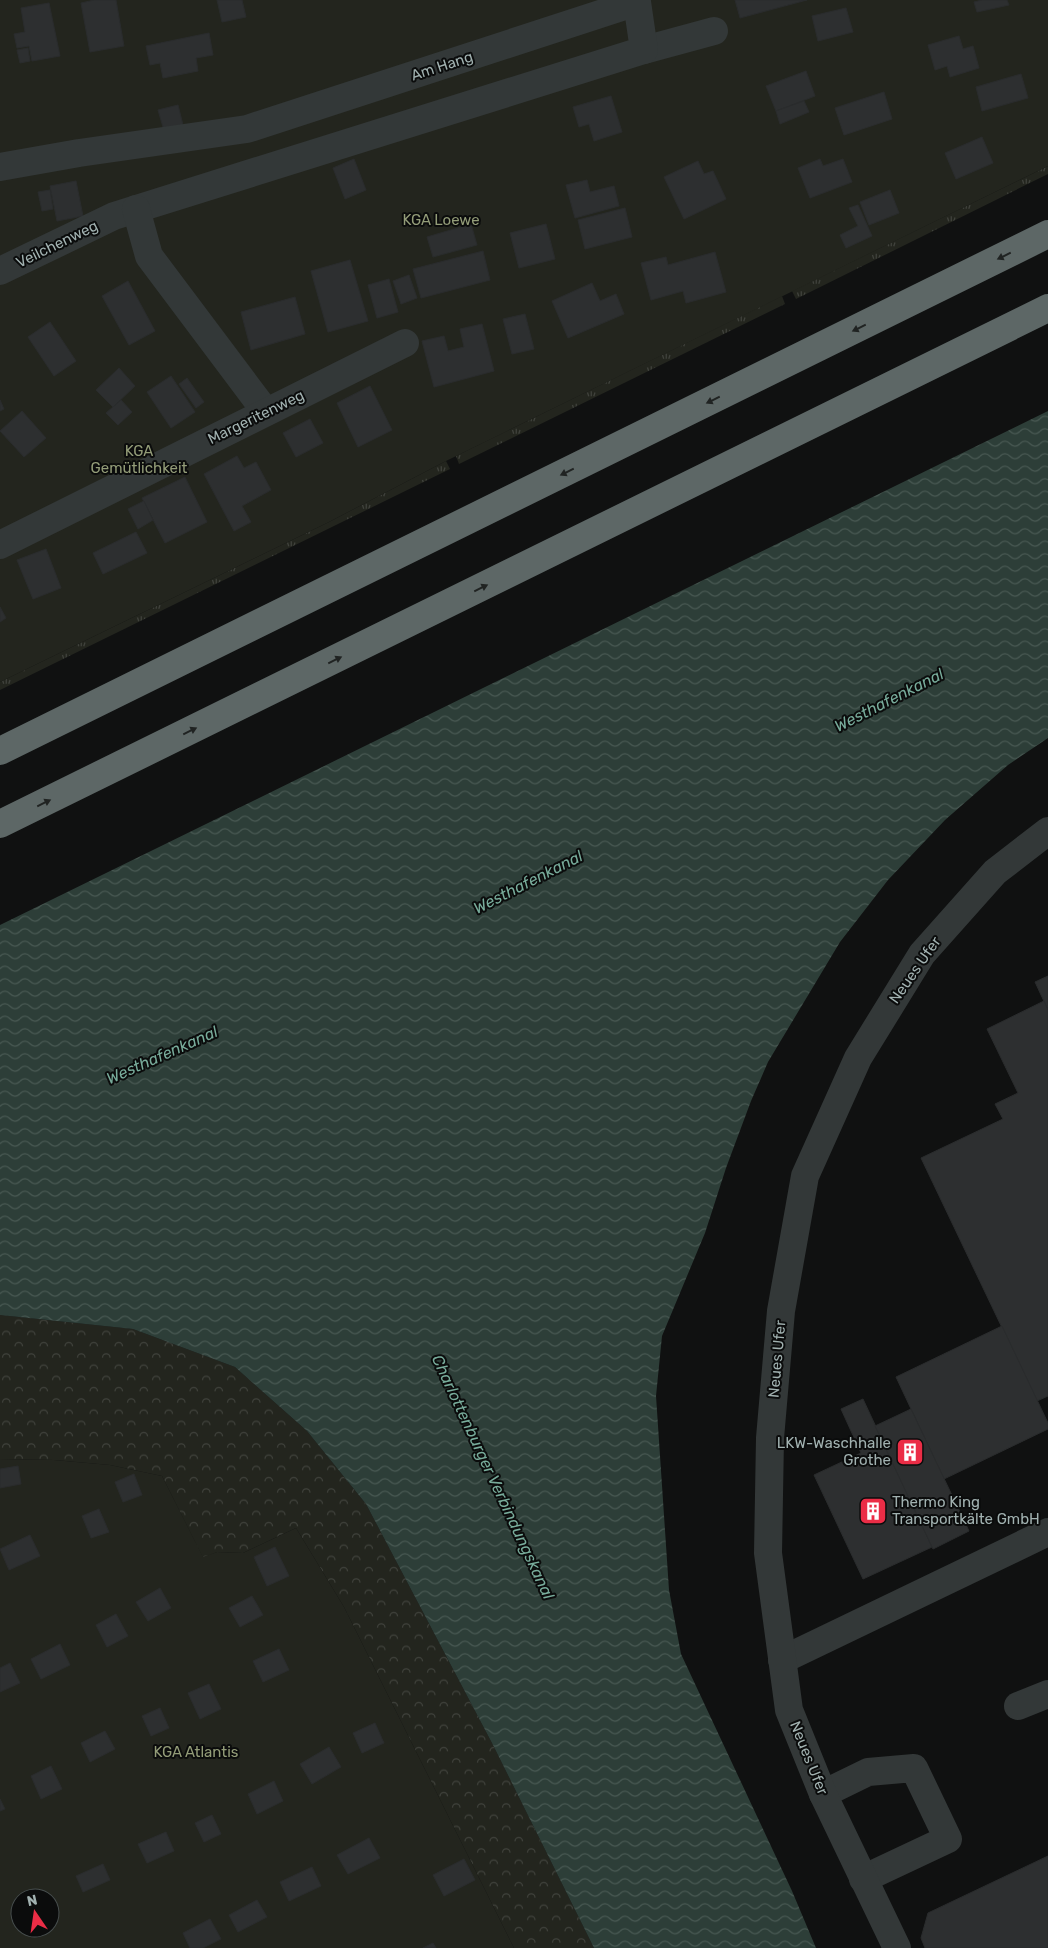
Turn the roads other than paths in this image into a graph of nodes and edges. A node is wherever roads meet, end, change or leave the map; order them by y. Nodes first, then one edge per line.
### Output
1 (714, 31) dead end
2 (644, 50) junction
3 (0, 167) edge
4 (125, 212) junction
5 (1048, 234) edge
6 (0, 271) edge
7 (1048, 308) edge
8 (405, 343) dead end
9 (266, 412) junction
10 (0, 544) edge
11 (0, 751) edge
12 (0, 824) edge
13 (1048, 831) edge
14 (1048, 1532) edge
15 (782, 1660) junction
16 (1048, 1694) edge
17 (1018, 1706) dead end
18 (823, 1794) junction
19 (863, 1879) junction
20 (896, 1948) edge

1 - 2 street, Veilchenweg
2 - 3 street, Am Hang
2 - 4 street, Veilchenweg
4 - 6 street, Veilchenweg
4 - 9 street
5 -> 11 highway
12 -> 7 highway
8 - 9 street, Margeritenweg
9 - 10 street, Margeritenweg
13 - 15 street, Neues Ufer
14 - 15 street
15 - 18 street, Neues Ufer
16 - 17 street
18 - 19 street, Neues Ufer
18 - 19 street
19 - 20 street, Neues Ufer

